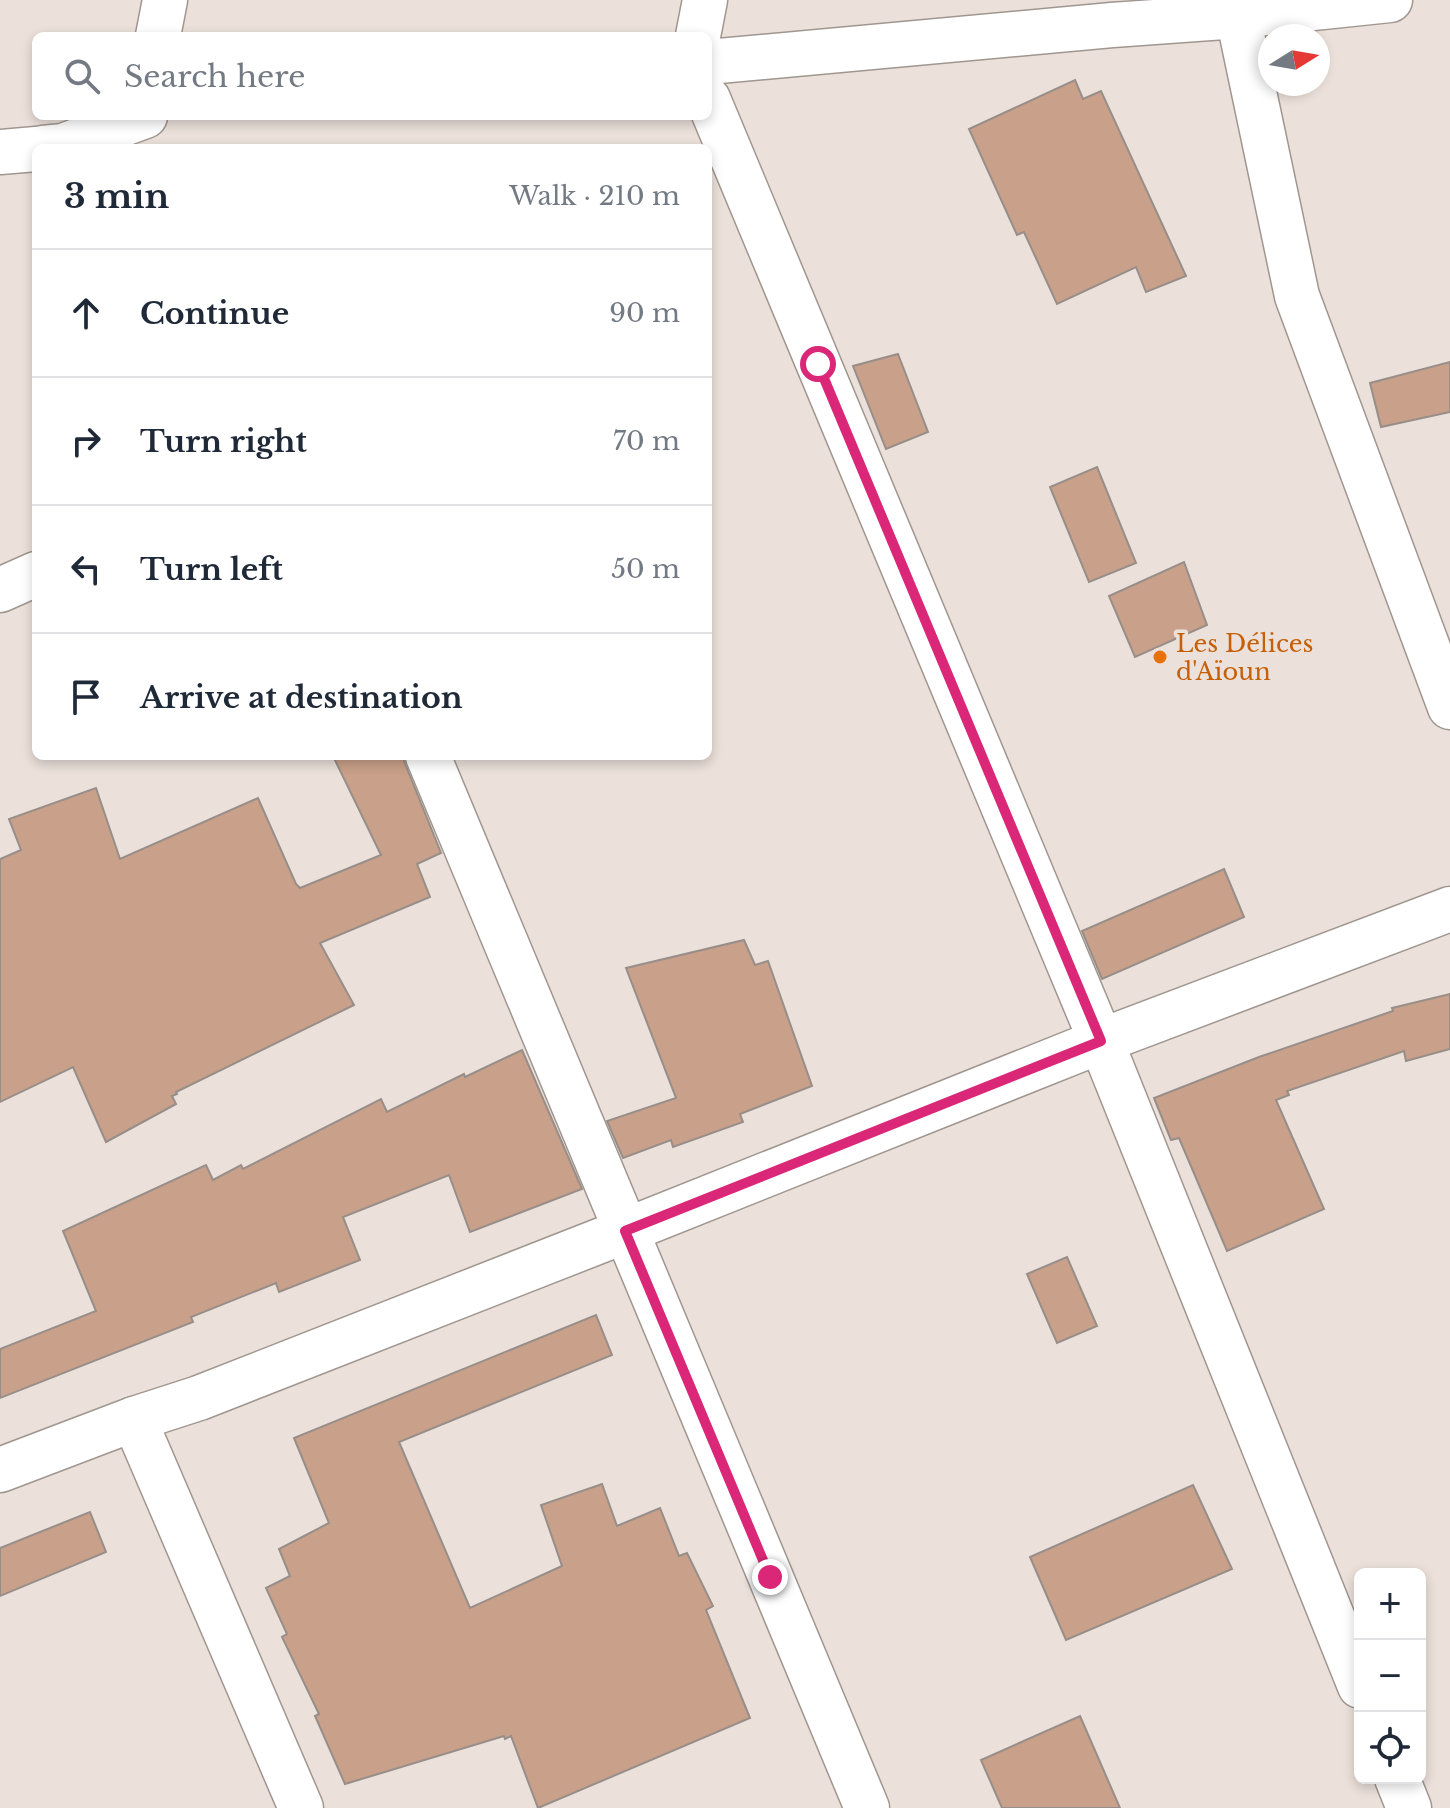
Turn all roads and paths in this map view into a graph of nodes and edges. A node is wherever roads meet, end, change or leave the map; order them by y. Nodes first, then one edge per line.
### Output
1 (165, 0) edge
2 (705, 0) edge
3 (1390, 0) edge
4 (1237, 8) edge
5 (159, 32) edge
6 (699, 32) edge
7 (712, 62) edge
8 (712, 109) edge
9 (131, 120) edge
10 (144, 120) edge
11 (68, 144) edge
12 (153, 144) edge
13 (32, 149) edge
14 (0, 152) edge
15 (32, 576) edge
16 (0, 590) edge
17 (1450, 707) edge
18 (430, 760) edge
19 (1450, 909) edge
20 (1101, 1041) junction
21 (625, 1231) junction
22 (134, 1419) junction
23 (0, 1470) edge
24 (1354, 1671) edge
25 (1399, 1784) edge
26 (301, 1808) edge
27 (867, 1808) edge
28 (1409, 1808) edge

1 - 5 street
2 - 6 street
3 - 4 street
4 - 7 street
4 - 17 street
8 - 20 street
9 - 11 street
10 - 12 street
13 - 14 street
15 - 16 street
18 - 21 street
19 - 20 street
20 - 21 street
20 - 24 street
21 - 22 street
21 - 27 street
22 - 23 street
22 - 26 street
25 - 28 street

